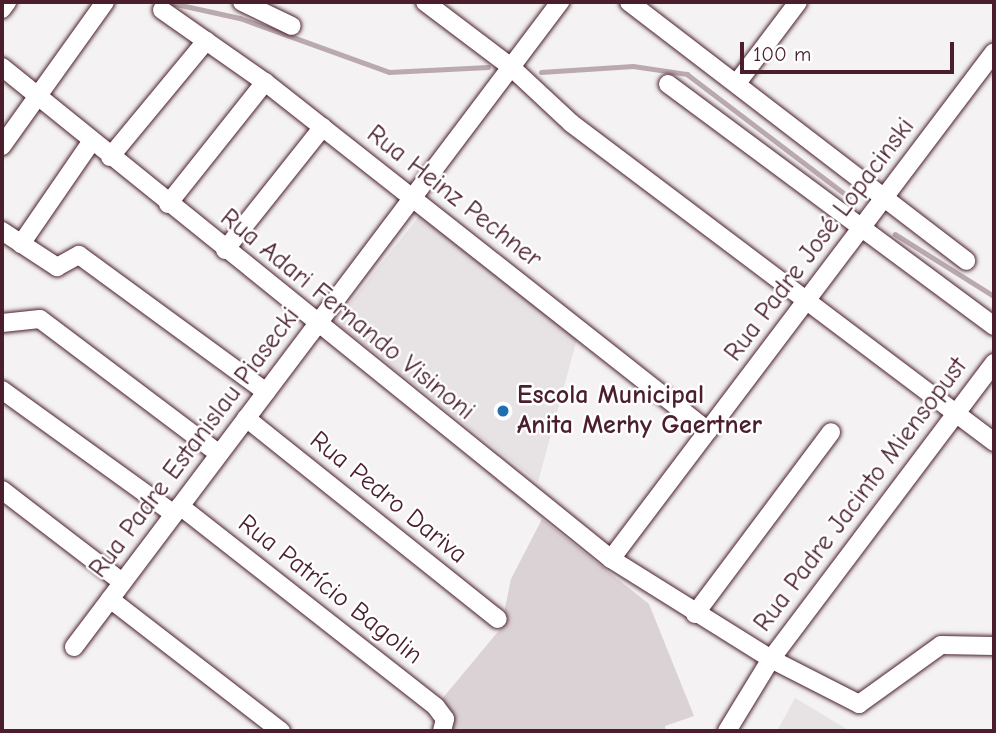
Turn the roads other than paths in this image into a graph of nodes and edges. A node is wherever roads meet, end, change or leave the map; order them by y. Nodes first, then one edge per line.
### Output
1 (7, 2) edge
2 (105, 2) edge
3 (242, 2) edge
4 (425, 2) edge
5 (560, 2) edge
6 (629, 2) edge
7 (798, 2) edge
8 (2, 9) edge
9 (162, 10) dead end
10 (292, 26) dead end
11 (206, 41) junction
12 (994, 52) edge
13 (2, 67) edge
14 (511, 67) junction
15 (265, 82) junction
16 (737, 83) junction
17 (668, 84) dead end
18 (39, 96) junction
19 (323, 127) junction
20 (91, 142) junction
21 (2, 146) edge
22 (110, 158) junction
23 (886, 195) junction
24 (412, 198) junction
25 (168, 204) junction
26 (861, 229) junction
27 (2, 231) edge
28 (21, 243) junction
29 (225, 250) junction
30 (966, 261) dead end
31 (806, 301) junction
32 (2, 323) edge
33 (316, 324) junction
34 (994, 326) edge
35 (994, 363) edge
36 (2, 390) edge
37 (266, 392) junction
38 (956, 414) junction
39 (246, 418) junction
40 (708, 431) junction
41 (831, 432) dead end
42 (994, 442) edge
43 (219, 454) junction
44 (2, 490) edge
45 (177, 510) junction
46 (611, 559) junction
47 (122, 582) junction
48 (110, 599) junction
49 (695, 614) junction
50 (498, 619) dead end
51 (994, 646) edge
52 (74, 647) dead end
53 (771, 659) junction
54 (443, 725) edge
55 (281, 731) edge
56 (727, 731) edge

1 - 8 street
2 - 18 street
3 - 10 street
4 - 14 street
5 - 14 street, Rua Padre Estanislau Piasecki
6 - 16 street
7 - 16 street
9 - 11 street, Rua Heinz Pechner
11 - 15 street, Rua Heinz Pechner
11 - 22 street
12 - 23 street, Rua Padre José Lopacinski
13 - 18 street, Rua Adari Fernando Visinoni
14 - 24 street, Rua Padre Estanislau Piasecki
14 - 31 street
15 - 19 street, Rua Heinz Pechner
15 - 25 street
16 - 23 street
17 - 26 street
18 - 20 street, Rua Adari Fernando Visinoni
18 - 21 street
19 - 24 street, Rua Heinz Pechner
19 - 29 street
20 - 22 street, Rua Adari Fernando Visinoni
20 - 28 street
22 - 25 street, Rua Adari Fernando Visinoni
23 - 26 street, Rua Padre José Lopacinski
23 - 30 street
24 - 33 street, Rua Padre Estanislau Piasecki
24 - 40 street, Rua Heinz Pechner
25 - 29 street, Rua Adari Fernando Visinoni
26 - 31 street, Rua Padre José Lopacinski
26 - 34 street
27 - 28 street
28 - 37 street
29 - 33 street, Rua Adari Fernando Visinoni
31 - 38 street
31 - 40 street, Rua Padre José Lopacinski
32 - 43 street
33 - 37 street, Rua Padre Estanislau Piasecki
33 - 46 street, Rua Adari Fernando Visinoni
35 - 38 street, Rua Padre Jacinto Miensopust
36 - 45 street, Rua Patrício Bagolin
37 - 39 street, Rua Padre Estanislau Piasecki
38 - 42 street
38 - 53 street, Rua Padre Jacinto Miensopust
39 - 43 street, Rua Padre Estanislau Piasecki
39 - 50 street, Rua Pedro Dariva
40 - 46 street, Rua Padre José Lopacinski
41 - 49 street
43 - 45 street, Rua Padre Estanislau Piasecki
44 - 47 street
45 - 47 street, Rua Padre Estanislau Piasecki
45 - 54 street, Rua Patrício Bagolin
46 - 49 street, Rua Adari Fernando Visinoni
47 - 48 street, Rua Padre Estanislau Piasecki
48 - 52 street, Rua Padre Estanislau Piasecki
48 - 55 street
49 - 53 street, Rua Adari Fernando Visinoni
51 - 53 street, Rua Adari Fernando Visinoni
53 - 56 street, Rua Padre Jacinto Miensopust

